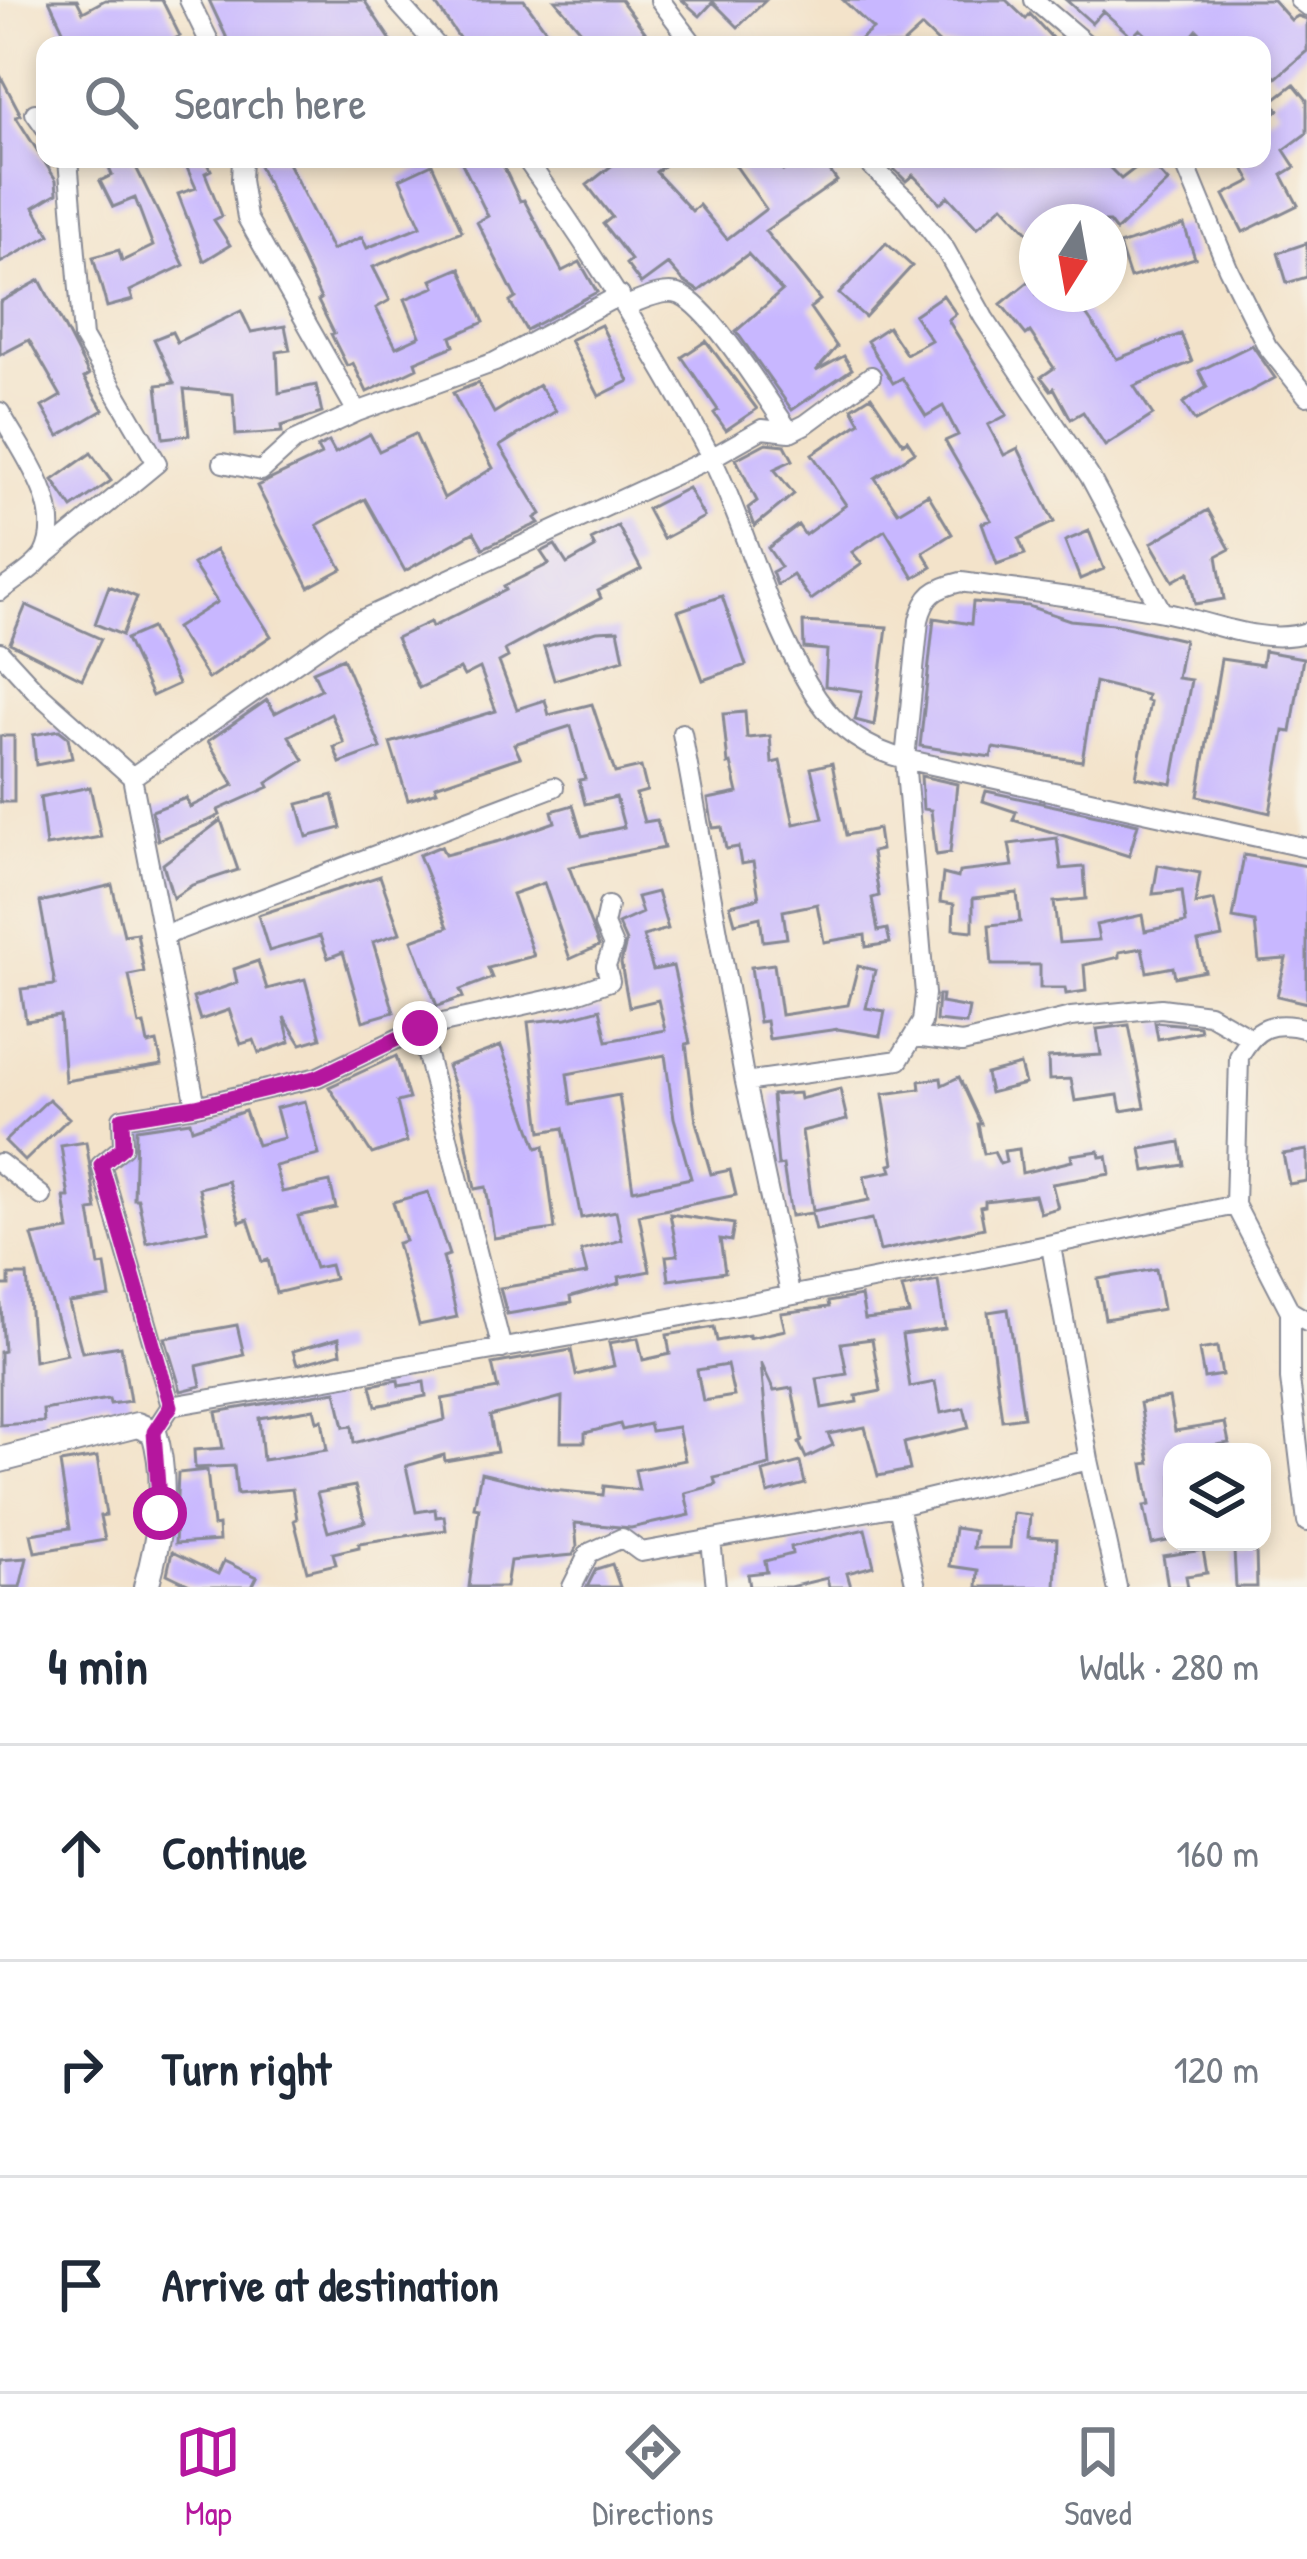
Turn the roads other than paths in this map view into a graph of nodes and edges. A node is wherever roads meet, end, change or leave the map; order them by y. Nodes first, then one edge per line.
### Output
1 (189, 0) edge
2 (396, 0) edge
3 (660, 0) edge
4 (1034, 0) edge
5 (1298, 0) edge
6 (1307, 6) edge
7 (207, 36) edge
8 (428, 36) edge
9 (687, 36) edge
10 (1076, 36) edge
11 (69, 168) edge
12 (242, 168) edge
13 (532, 168) edge
14 (874, 168) edge
15 (1187, 168) edge
16 (623, 300) junction
17 (871, 376) dead end
18 (1307, 396) edge
19 (0, 412) edge
20 (357, 412) junction
21 (790, 432) junction
22 (711, 458) junction
23 (224, 464) dead end
24 (43, 557) junction
25 (0, 591) edge
26 (1162, 612) junction
27 (1307, 632) edge
28 (0, 652) edge
29 (682, 733) dead end
30 (904, 759) junction
31 (132, 777) junction
32 (554, 787) dead end
33 (1307, 848) edge
34 (608, 906) dead end
35 (164, 937) junction
36 (420, 1028) junction
37 (1307, 1029) edge
38 (914, 1037) junction
39 (1249, 1037) junction
40 (745, 1082) junction
41 (196, 1106) junction
42 (0, 1163) edge
43 (42, 1196) dead end
44 (1234, 1205) junction
45 (1052, 1246) junction
46 (790, 1293) junction
47 (1299, 1316) edge
48 (502, 1349) junction
49 (171, 1406) junction
50 (154, 1432) junction
51 (0, 1460) edge
52 (1089, 1460) junction
53 (898, 1506) junction
54 (1307, 1522) edge
55 (711, 1540) junction
56 (146, 1587) edge
57 (572, 1587) edge
58 (716, 1587) edge
59 (916, 1587) edge
60 (1118, 1587) edge

1 - 7 street
2 - 8 street
3 - 9 street
4 - 10 street
5 - 6 street
11 - 24 street
12 - 20 street
13 - 16 street
14 - 26 street
15 - 18 street
16 - 20 street
16 - 21 street
16 - 22 street
17 - 21 street
19 - 24 street
20 - 23 street
21 - 22 street
22 - 30 street
22 - 31 street
24 - 25 street
26 - 27 street
26 - 30 street
28 - 31 street
29 - 40 street
30 - 33 street
30 - 38 street
31 - 35 street
32 - 35 street
34 - 36 street
35 - 41 street
36 - 41 street
36 - 48 street
37 - 39 street
38 - 39 street
38 - 40 street
39 - 44 street
40 - 46 street
41 - 49 street
42 - 43 street
44 - 45 street
44 - 47 street
45 - 46 street
45 - 52 street
46 - 48 street
47 - 54 street
48 - 49 street
49 - 50 street
50 - 51 street
50 - 56 street
52 - 53 street
52 - 60 street
53 - 55 street
53 - 59 street
55 - 57 street
55 - 58 street

